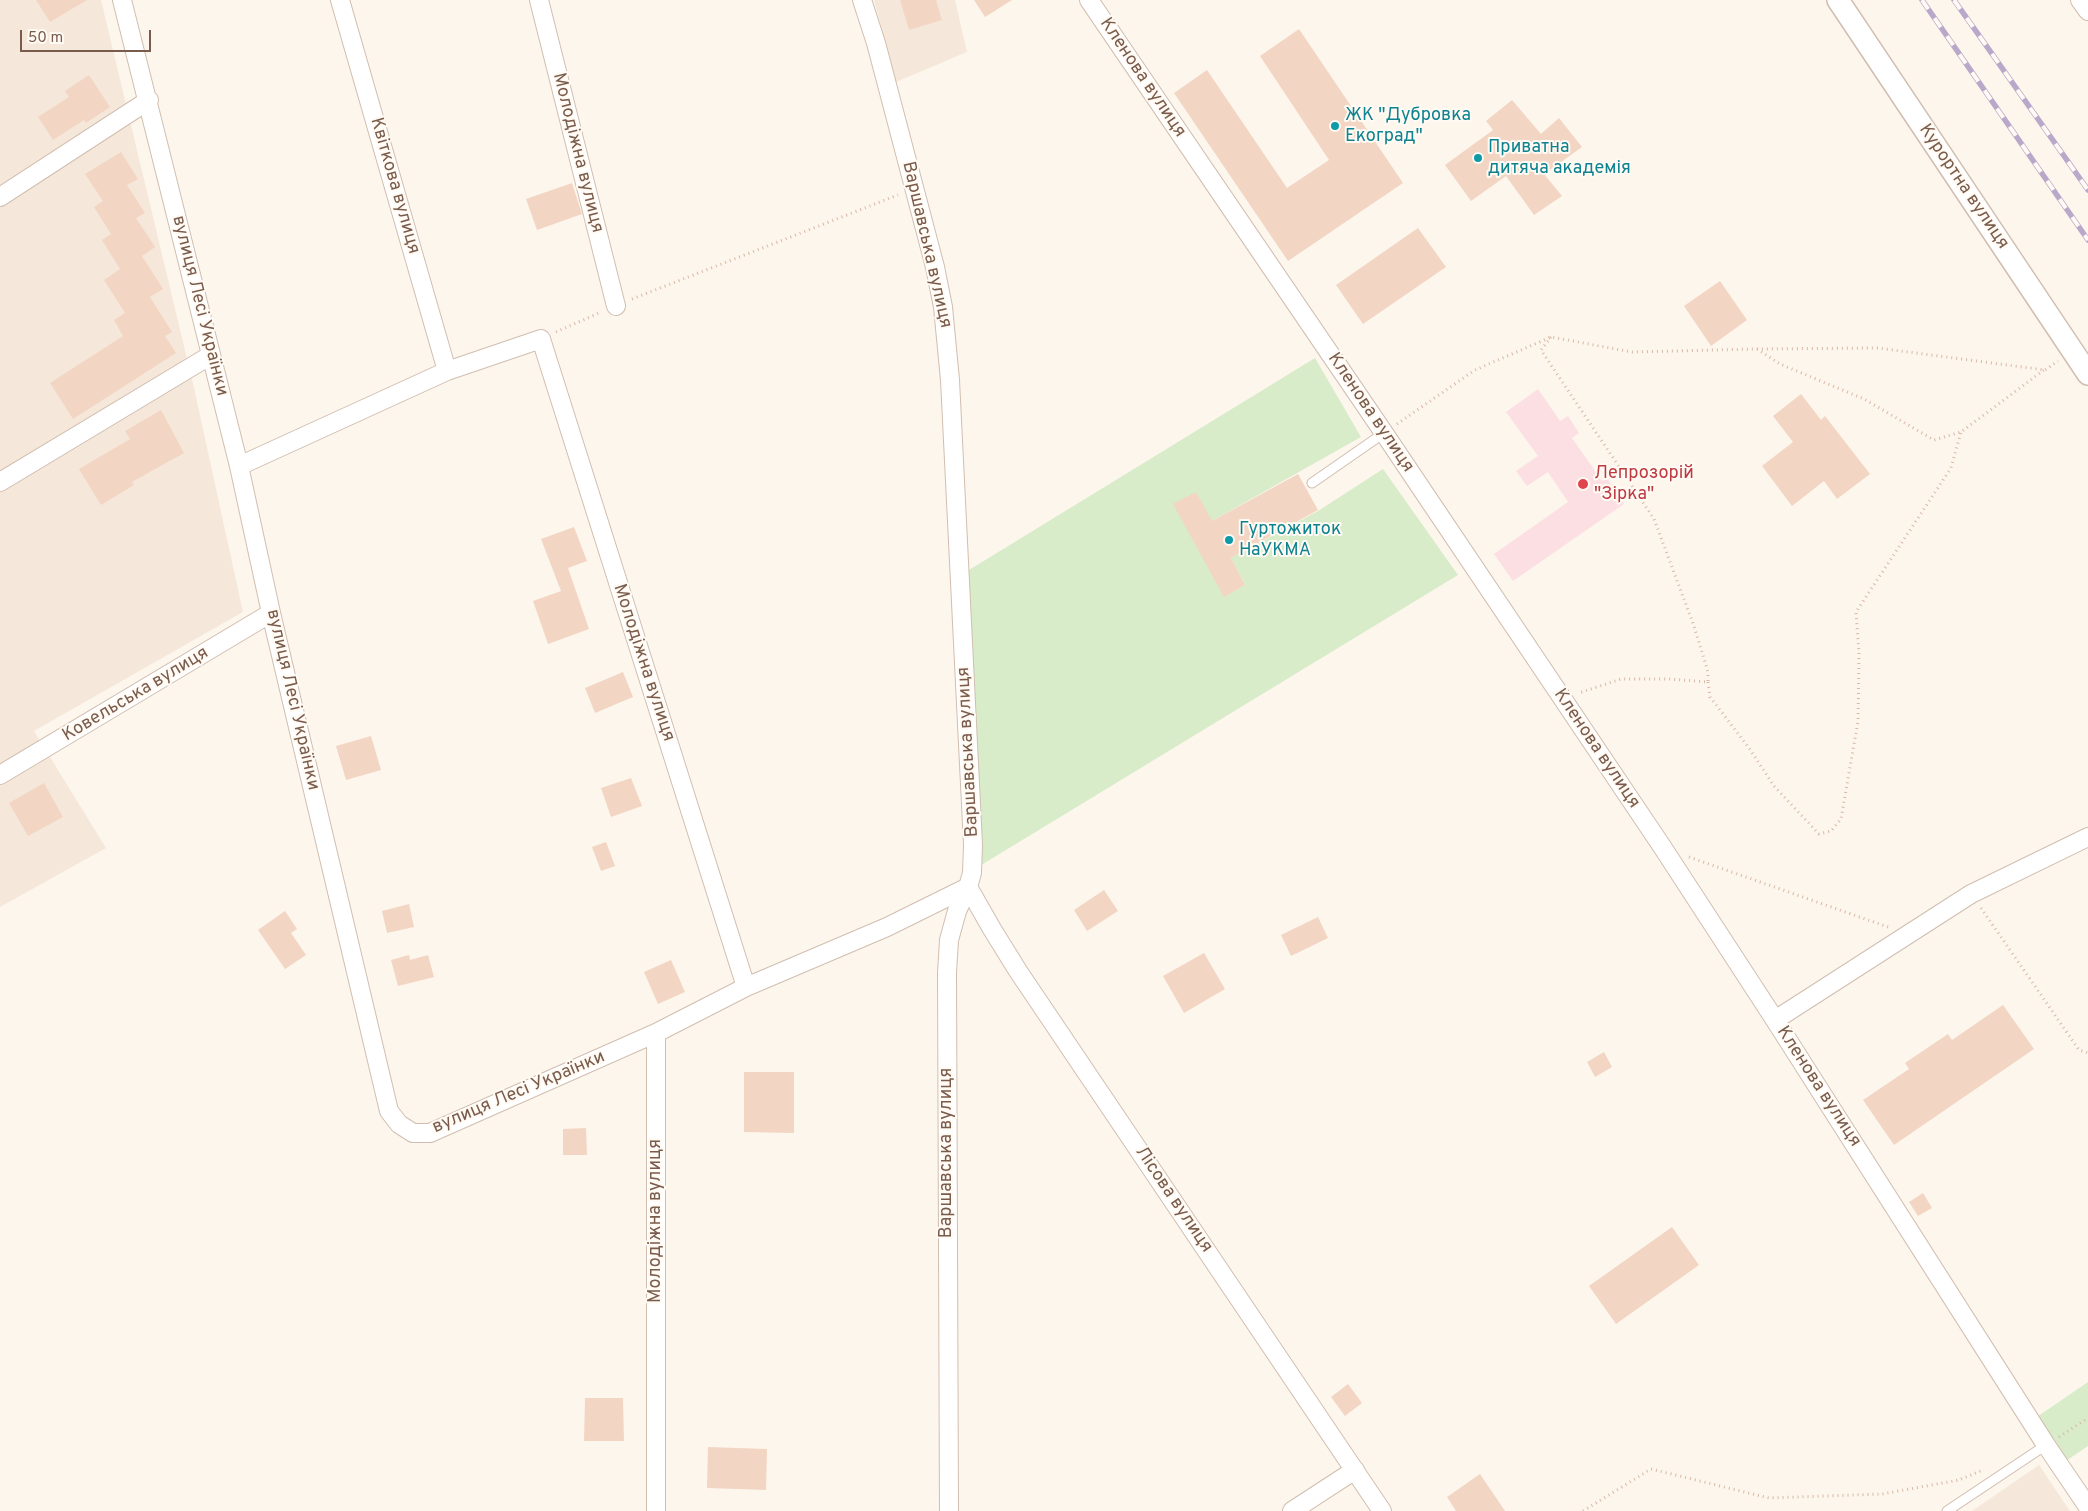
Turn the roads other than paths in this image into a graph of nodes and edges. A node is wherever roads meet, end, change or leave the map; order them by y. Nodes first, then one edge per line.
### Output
1 (122, 0) edge
2 (340, 0) edge
3 (539, 0) edge
4 (862, 0) edge
5 (1089, 0) edge
6 (1838, 0) edge
7 (2080, 0) edge
8 (2088, 11) edge
9 (149, 100) junction
10 (0, 197) edge
11 (616, 306) road end
12 (211, 355) junction
13 (447, 371) junction
14 (2088, 374) edge
15 (1384, 434) junction
16 (239, 466) junction
17 (0, 482) edge
18 (1312, 483) dead end
19 (271, 614) junction
20 (0, 775) edge
21 (2088, 837) edge
22 (968, 886) junction
23 (746, 987) junction
24 (1775, 1020) junction
25 (656, 1033) junction
26 (2046, 1445) junction
27 (1355, 1470) junction
28 (2088, 1507) edge
29 (656, 1511) edge
30 (948, 1511) edge
31 (1292, 1511) edge
32 (1382, 1511) edge
33 (1947, 1511) edge

1 - 9 street, вулиця Лесі Українки
2 - 13 street, Квіткова вулиця
3 - 11 street, Молодіжна вулиця
4 - 22 street, Варшавська вулиця
5 - 15 street, Кленова вулиця
6 - 14 street, Курортна вулиця
7 - 8 street
9 - 10 street
9 - 12 street, вулиця Лесі Українки
12 - 16 street, вулиця Лесі Українки
12 - 17 street
13 - 16 street
13 - 23 street, Молодіжна вулиця
15 - 18 lane
15 - 24 street, Кленова вулиця
16 - 19 street, вулиця Лесі Українки
19 - 20 street, Ковельська вулиця
19 - 25 street, вулиця Лесі Українки
21 - 24 street
22 - 23 street
22 - 27 street, Лісова вулиця
22 - 30 street, Варшавська вулиця
23 - 25 street
24 - 26 street, Кленова вулиця
25 - 29 street, Молодіжна вулиця
26 - 28 street, Кленова вулиця
26 - 33 lane
27 - 31 street
27 - 32 street, Лісова вулиця

